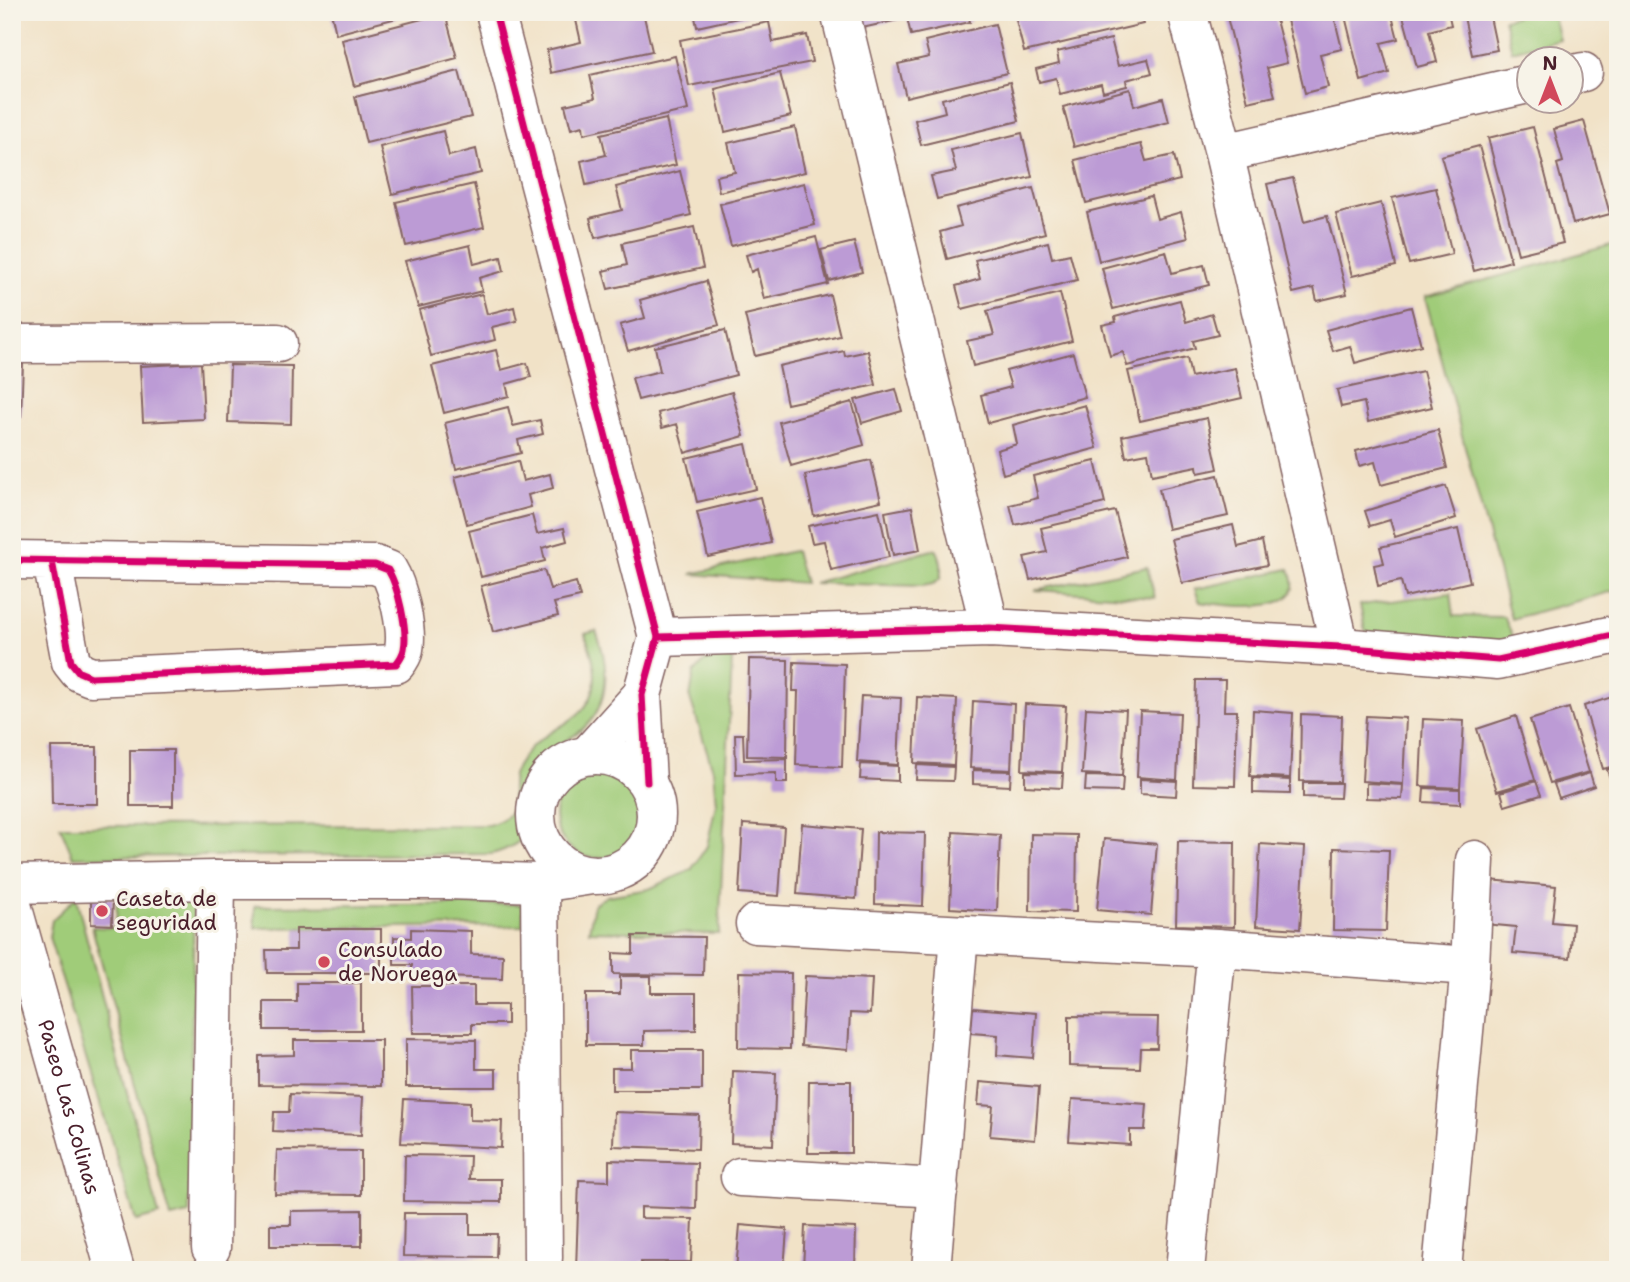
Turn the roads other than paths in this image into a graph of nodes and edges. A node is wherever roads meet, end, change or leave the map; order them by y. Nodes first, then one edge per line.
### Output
1 (495, 12) edge
2 (840, 12) edge
3 (1187, 12) edge
4 (1514, 87) edge
5 (1224, 153) junction
6 (278, 343) dead end
7 (12, 344) edge
8 (12, 560) edge
9 (52, 561) junction
10 (990, 628) junction
11 (1618, 634) edge
12 (658, 638) junction
13 (1340, 647) junction
14 (642, 695) junction
15 (588, 755) junction
16 (647, 782) junction
17 (540, 837) junction
18 (1475, 860) dead end
19 (592, 874) junction
20 (216, 880) junction
21 (523, 883) junction
22 (12, 884) edge
23 (12, 905) edge
24 (755, 924) dead end
25 (959, 935) junction
26 (1217, 948) junction
27 (1470, 966) junction
28 (740, 1177) dead end
29 (939, 1188) junction
30 (211, 1248) dead end
31 (544, 1258) dead end
32 (115, 1270) edge
33 (931, 1270) edge
34 (1185, 1270) edge
35 (1442, 1270) edge

1 - 12 street
2 - 10 street
3 - 5 street
4 - 5 street
5 - 13 street
6 - 7 street
8 - 9 street
9 - 9 street
10 - 12 street
10 - 13 street
11 - 13 street
12 - 14 street
14 - 15 street
14 - 16 street
15 - 16 street
15 - 17 street
16 - 19 street
17 - 19 street
17 - 21 street
18 - 27 street
19 - 21 street
20 - 21 street
20 - 22 street
20 - 30 street
21 - 31 street
23 - 32 street, Paseo Las Colinas
24 - 25 street
25 - 26 street
25 - 29 street
26 - 27 street
26 - 34 street
27 - 35 street
28 - 29 street
29 - 33 street

